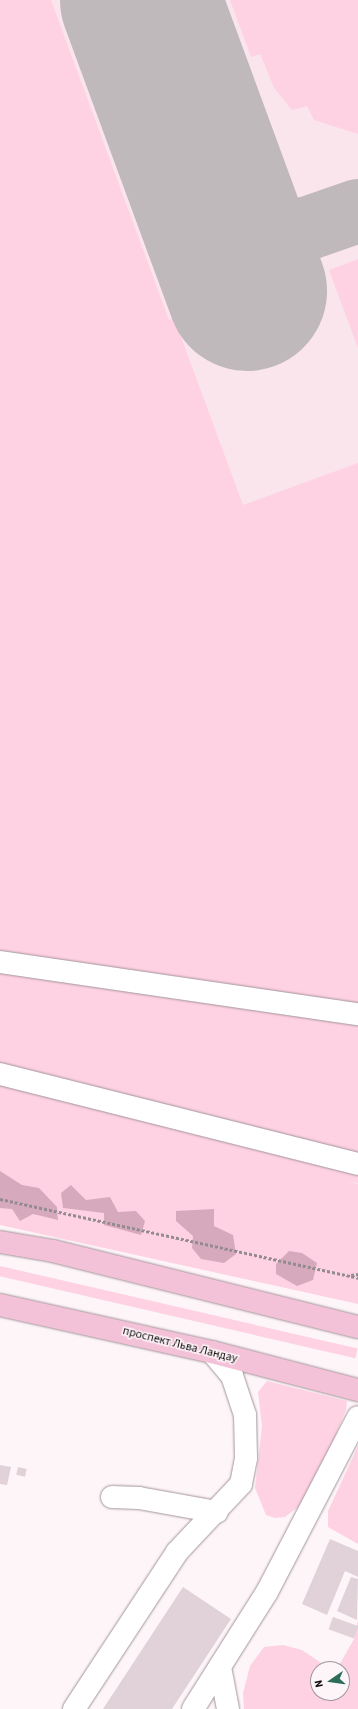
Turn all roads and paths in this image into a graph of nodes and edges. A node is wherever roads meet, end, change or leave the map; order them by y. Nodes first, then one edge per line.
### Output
1 (0, 962) edge
2 (358, 1014) edge
3 (0, 1074) edge
4 (358, 1164) edge
5 (0, 1199) edge
6 (0, 1242) edge
7 (358, 1274) edge
8 (348, 1276) junction
9 (358, 1278) edge
10 (0, 1305) edge
11 (358, 1327) edge
12 (212, 1352) junction
13 (358, 1390) edge
14 (358, 1417) edge
15 (112, 1497) dead end
16 (217, 1512) junction
17 (220, 1667) junction
18 (74, 1709) edge
19 (193, 1709) edge
20 (228, 1709) edge

1 - 2 lane
3 - 4 lane
5 - 8 path
6 - 11 main road
7 - 8 path
8 - 9 path
10 - 12 main road, проспект Льва Ландау
12 - 13 main road, проспект Льва Ландау
12 - 16 lane
14 - 17 lane
15 - 16 lane
16 - 18 lane
17 - 19 lane
17 - 20 lane

